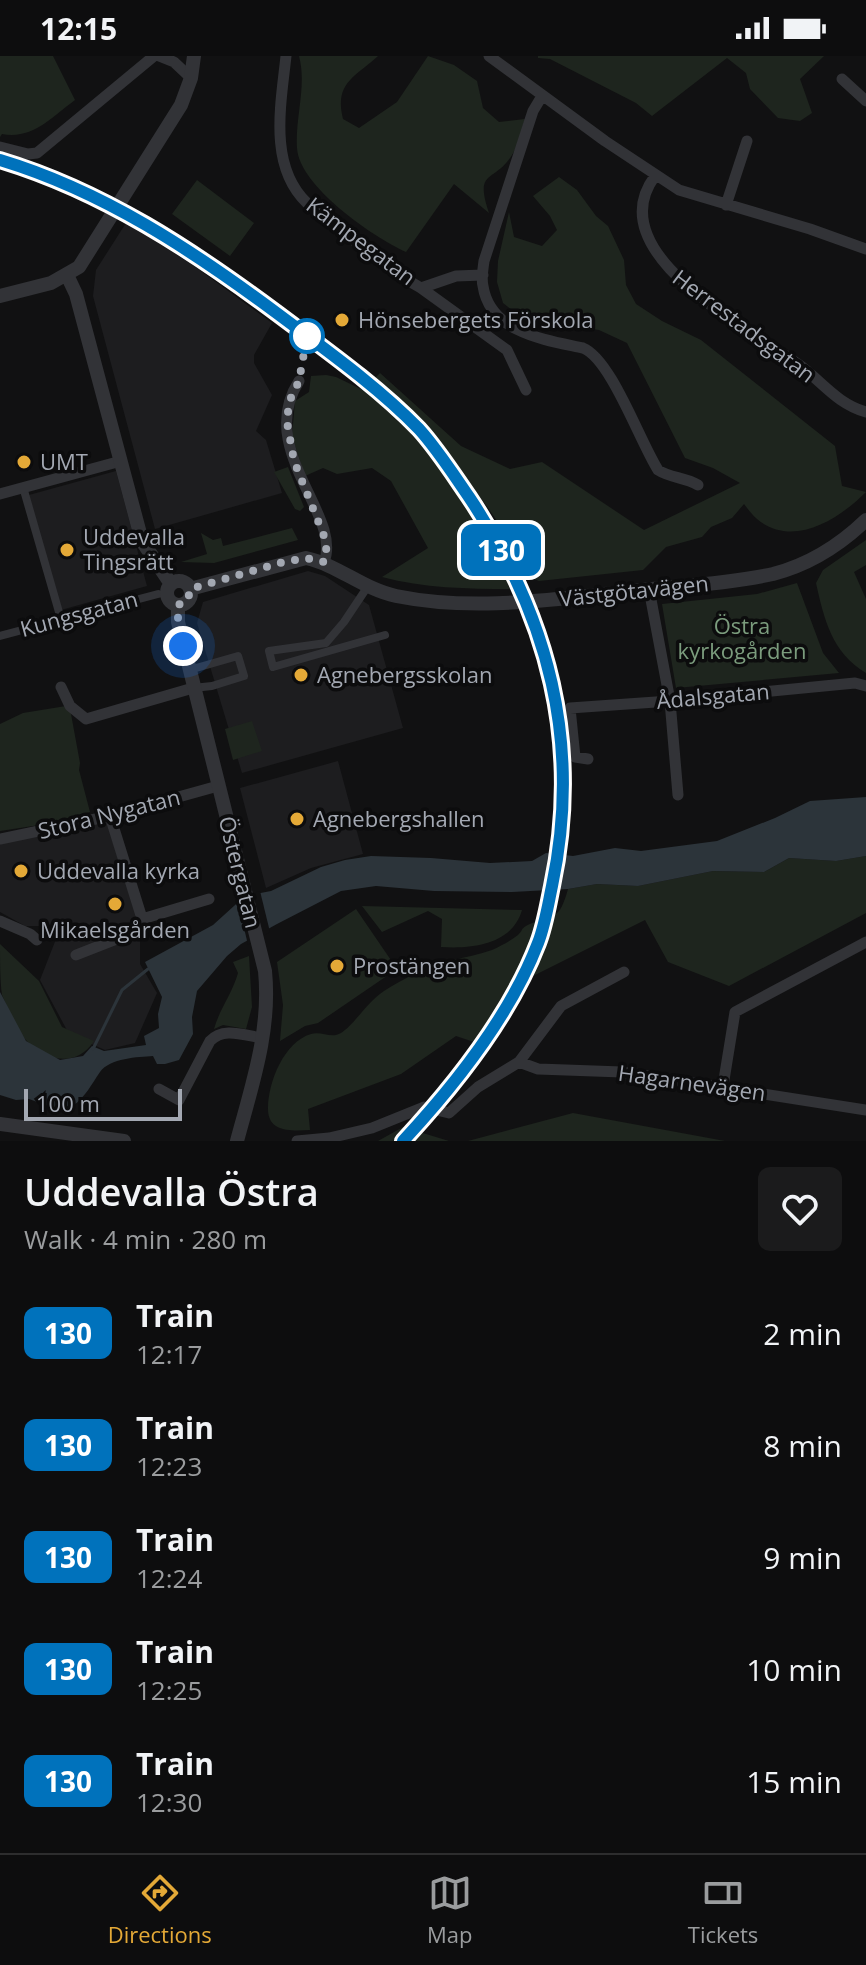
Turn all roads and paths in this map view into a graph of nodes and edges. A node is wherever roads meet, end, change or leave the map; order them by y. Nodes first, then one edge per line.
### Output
1 (156, 56) edge
2 (194, 56) edge
3 (286, 56) edge
4 (489, 56) edge
5 (191, 78) junction
6 (842, 79) dead end
7 (542, 96) junction
8 (866, 101) edge
9 (747, 141) dead end
10 (0, 147) edge
11 (655, 176) junction
12 (726, 205) junction
13 (866, 249) edge
14 (67, 275) junction
15 (483, 275) junction
16 (421, 288) junction
17 (0, 296) edge
18 (299, 381) dead end
19 (526, 390) dead end
20 (866, 412) edge
21 (121, 461) junction
22 (698, 485) dead end
23 (23, 487) junction
24 (0, 494) edge
25 (866, 520) edge
26 (324, 562) junction
27 (171, 584) junction
28 (368, 586) junction
29 (190, 589) junction
30 (649, 589) junction
31 (158, 594) dead end
32 (178, 605) junction
33 (61, 619) junction
34 (385, 635) dead end
35 (0, 636) edge
36 (326, 647) junction
37 (270, 657) junction
38 (260, 660) dead end
39 (189, 670) junction
40 (860, 685) edge
41 (61, 687) dead end
42 (193, 688) junction
43 (670, 701) junction
44 (588, 759) dead end
45 (218, 786) junction
46 (678, 795) dead end
47 (110, 816) junction
48 (0, 839) edge
49 (209, 899) dead end
50 (142, 919) junction
51 (0, 921) edge
52 (37, 940) dead end
53 (866, 942) edge
54 (76, 955) dead end
55 (624, 972) dead end
56 (263, 1038) junction
57 (519, 1062) junction
58 (723, 1086) junction
59 (159, 1089) dead end
60 (866, 1110) edge
61 (0, 1124) edge
62 (124, 1141) edge
63 (237, 1141) edge
64 (297, 1141) edge

1 - 5 street
1 - 10 street
2 - 5 street
3 - 16 street, Kämpegatan
4 - 7 street
5 - 14 street
6 - 8 street
7 - 11 street
7 - 15 street
9 - 12 street
11 - 12 street
11 - 20 street, Herrestadsgatan
12 - 13 street
14 - 17 street
14 - 21 street
15 - 16 street, Kämpegatan
15 - 22 street
16 - 19 street, Kämpegatan
18 - 26 street
21 - 23 street
21 - 27 street
23 - 24 street
23 - 33 street
25 - 30 street, Västgötavägen
26 - 28 street, Västgötavägen
26 - 29 street, Västgötavägen
27 - 29 street
27 - 32 street
28 - 30 street, Västgötavägen
28 - 36 street
29 - 32 street
30 - 43 street
31 - 33 street, Kungsgatan
32 - 39 street, Östergatan
33 - 35 street, Kungsgatan
34 - 36 street
36 - 37 street
36 - 37 street
37 - 38 street
39 - 42 street, Östergatan
39 - 42 street
40 - 43 street, Ådalsgatan
41 - 42 street
42 - 45 street, Östergatan
43 - 44 street, Ådalsgatan
43 - 46 street
45 - 47 street, Stora Nygatan
45 - 56 street, Östergatan
47 - 48 street, Stora Nygatan
47 - 50 street
49 - 50 street
50 - 54 street
51 - 52 street
53 - 58 street
55 - 57 street
56 - 59 street
56 - 63 street, Östergatan
57 - 58 street, Hagarnevägen
57 - 64 street
58 - 60 street, Hagarnevägen
61 - 62 street

